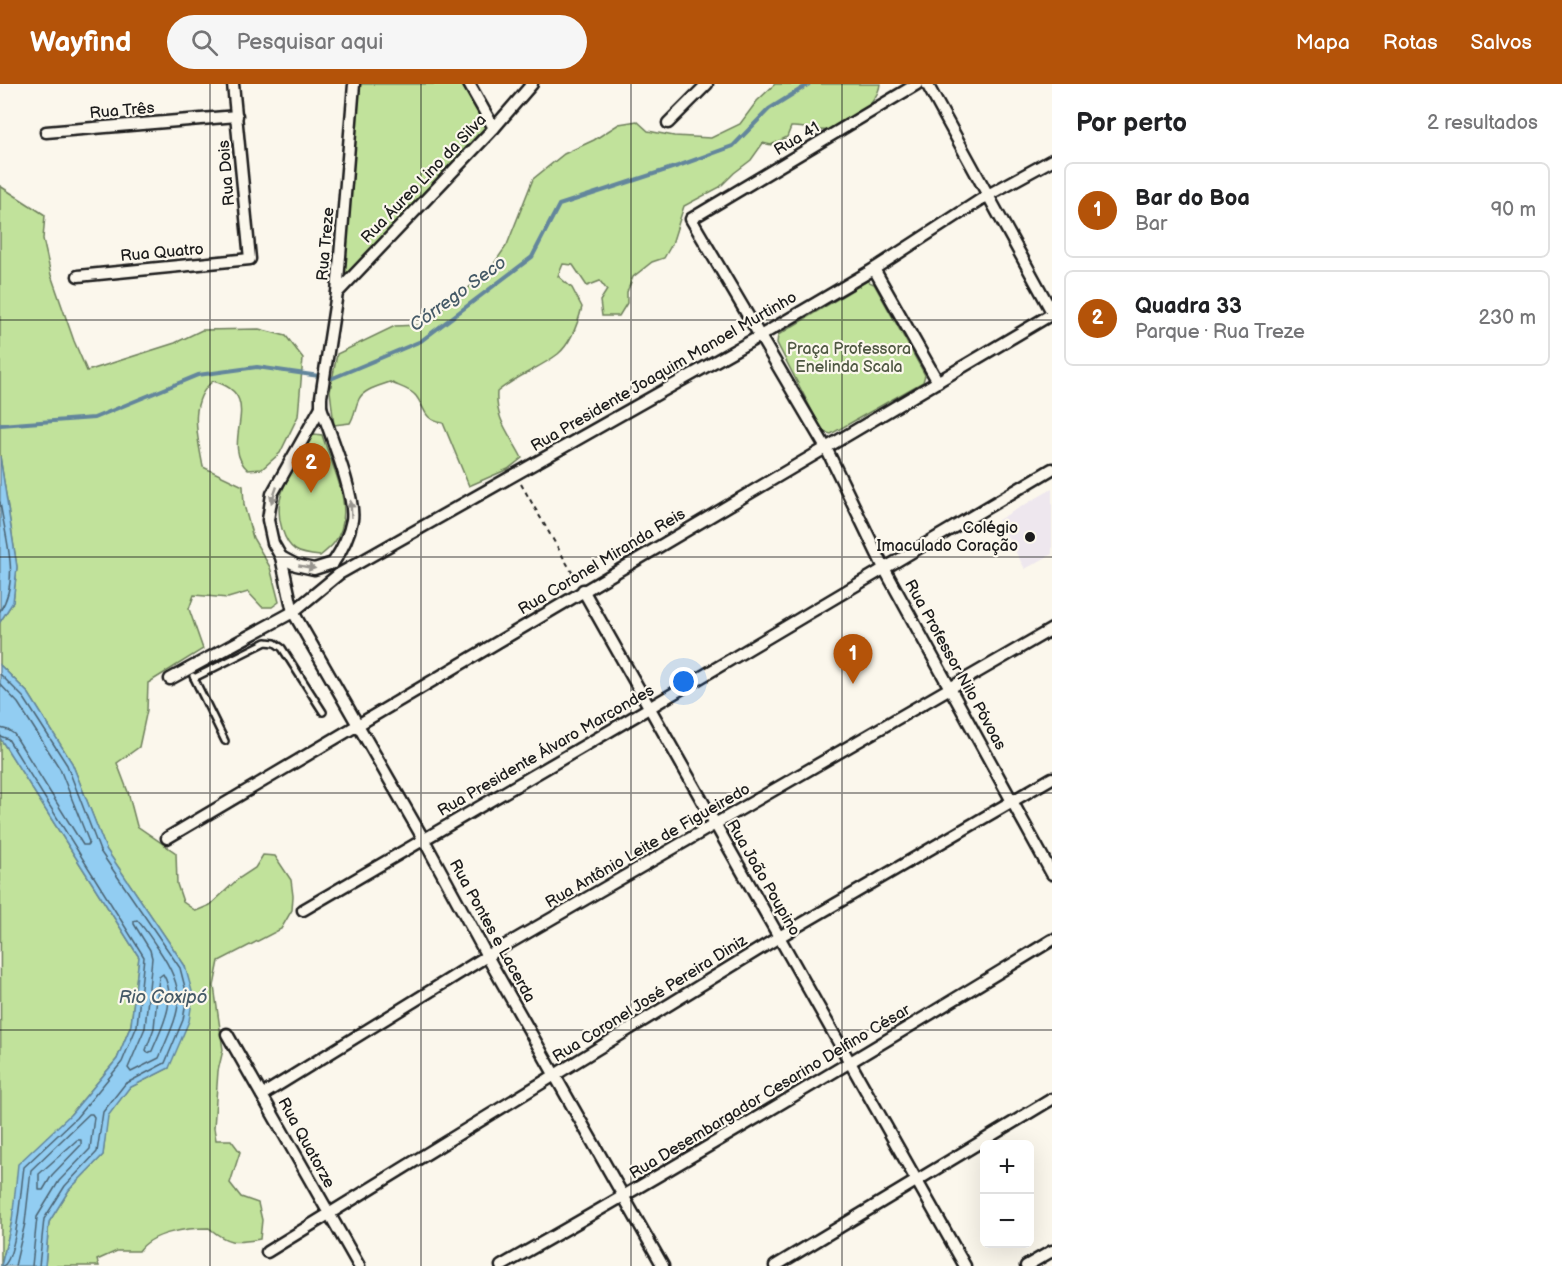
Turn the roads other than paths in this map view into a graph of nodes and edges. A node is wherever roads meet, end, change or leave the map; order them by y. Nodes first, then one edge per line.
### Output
1 (233, 84) edge
2 (354, 84) edge
3 (469, 84) edge
4 (532, 84) edge
5 (707, 84) edge
6 (917, 84) edge
7 (927, 84) edge
8 (237, 116) junction
9 (668, 123) dead end
10 (494, 128) junction
11 (46, 132) dead end
12 (1052, 160) edge
13 (988, 195) junction
14 (691, 219) joint
15 (250, 259) joint
16 (874, 269) junction
17 (78, 276) dead end
18 (337, 292) junction
19 (1052, 313) edge
20 (759, 336) junction
21 (938, 382) junction
22 (321, 402) junction
23 (826, 448) junction
24 (1052, 469) edge
25 (281, 557) junction
26 (333, 563) junction
27 (884, 568) junction
28 (339, 574) junction
29 (583, 590) junction
30 (293, 612) junction
31 (1052, 629) edge
32 (192, 673) junction
33 (170, 679) dead end
34 (950, 689) junction
35 (649, 708) junction
36 (323, 712) dead end
37 (359, 725) junction
38 (225, 741) dead end
39 (1052, 778) edge
40 (1013, 801) junction
41 (715, 824) junction
42 (168, 838) dead end
43 (424, 840) junction
44 (1052, 874) edge
45 (303, 910) dead end
46 (779, 937) junction
47 (1052, 940) edge
48 (487, 956) junction
49 (227, 1034) dead end
50 (850, 1063) junction
51 (556, 1075) junction
52 (262, 1095) junction
53 (1052, 1099) edge
54 (916, 1179) junction
55 (623, 1197) junction
56 (328, 1213) junction
57 (1052, 1251) edge
58 (267, 1252) dead end
59 (359, 1266) edge
60 (501, 1266) edge
61 (663, 1266) edge
62 (775, 1266) edge
63 (965, 1266) edge
64 (1026, 1266) edge

1 - 8 street, Rua Dois
2 - 18 street, Rua Treze
3 - 10 street
4 - 10 street, Rua Áureo Lino da Silva
5 - 9 street
6 - 14 street, Rua 41
7 - 13 street
8 - 11 street, Rua Três
8 - 15 street, Rua Dois
10 - 18 street, Rua Áureo Lino da Silva
12 - 13 street, Rua Presidente Joaquim Manoel Murtinho
13 - 16 street, Rua Presidente Joaquim Manoel Murtinho
13 - 19 street
14 - 20 street, Rua Professor Nilo Póvoas
15 - 17 street, Rua Quatro
16 - 20 street, Rua Presidente Joaquim Manoel Murtinho
16 - 21 street
18 - 22 street, Rua Treze
19 - 21 street, Rua Coronel Miranda Reis
20 - 23 street, Rua Professor Nilo Póvoas
20 - 28 street, Rua Presidente Joaquim Manoel Murtinho
21 - 23 street, Rua Coronel Miranda Reis
22 -> 25 street, Rua Treze
26 -> 22 street, Rua Treze
23 - 27 street, Rua Professor Nilo Póvoas
23 - 29 street, Rua Coronel Miranda Reis
24 - 27 street, Rua Presidente Álvaro Marcondes
25 -> 26 street
25 - 30 street, Rua Treze
26 - 28 street
27 - 34 street, Rua Professor Nilo Póvoas
27 - 35 street, Rua Presidente Álvaro Marcondes
28 - 30 street, Rua Presidente Joaquim Manoel Murtinho
29 - 35 street, Rua João Poupino
29 - 37 street, Rua Coronel Miranda Reis
30 - 32 street, Rua Presidente Joaquim Manoel Murtinho
30 - 37 street, Rua Pontes e Lacerda
31 - 34 street, Rua Antônio Leite de Figueiredo
32 - 33 street, Rua Presidente Joaquim Manoel Murtinho
32 - 36 lane
32 - 38 lane
34 - 40 street, Rua Professor Nilo Póvoas
34 - 41 street, Rua Antônio Leite de Figueiredo
35 - 41 street, Rua João Poupino
35 - 43 street, Rua Presidente Álvaro Marcondes
37 - 42 street, Rua Coronel Miranda Reis
37 - 43 street, Rua Pontes e Lacerda
39 - 40 street, Rua Coronel José Pereira Diniz
40 - 44 street, Rua Professor Nilo Póvoas
40 - 46 street, Rua Coronel José Pereira Diniz
41 - 46 street, Rua João Poupino
41 - 48 street, Rua Antônio Leite de Figueiredo
43 - 45 street, Rua Presidente Álvaro Marcondes
43 - 48 street, Rua Pontes e Lacerda
46 - 50 street, Rua João Poupino
46 - 51 street, Rua Coronel José Pereira Diniz
47 - 50 street, Rua Desembargador Cesarino Delfino César
48 - 51 street, Rua Pontes e Lacerda
48 - 52 street, Rua Antônio Leite de Figueiredo
49 - 52 street, Rua Quatorze
50 - 54 street, Rua João Poupino
50 - 55 street, Rua Desembargador Cesarino Delfino César
51 - 55 street, Rua Pontes e Lacerda
51 - 56 street, Rua Coronel José Pereira Diniz
52 - 56 street, Rua Quatorze
53 - 54 street
54 - 62 street
54 - 63 street, Rua João Poupino
55 - 60 street, Rua Desembargador Cesarino Delfino César
55 - 61 street, Rua Pontes e Lacerda
56 - 58 street, Rua Coronel José Pereira Diniz
56 - 59 street, Rua Quatorze
57 - 64 street

